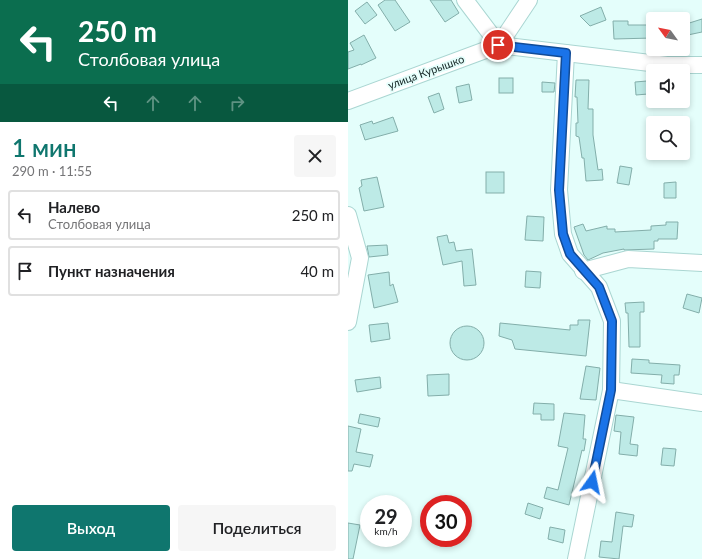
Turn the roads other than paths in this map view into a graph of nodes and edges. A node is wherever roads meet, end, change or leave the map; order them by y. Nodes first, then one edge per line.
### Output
1 (464, 0) edge
2 (529, 0) edge
3 (498, 45) junction
4 (566, 53) junction
5 (702, 65) edge
6 (348, 101) edge
7 (348, 215) edge
8 (702, 263) edge
9 (584, 271) junction
10 (348, 322) edge
11 (611, 390) junction
12 (702, 403) edge
13 (576, 559) edge

1 - 3 street
2 - 3 street
3 - 4 street
3 - 6 street, улица Курышко
4 - 5 street
4 - 9 street
7 - 10 street
8 - 9 street
9 - 11 street
11 - 12 street
11 - 13 street

